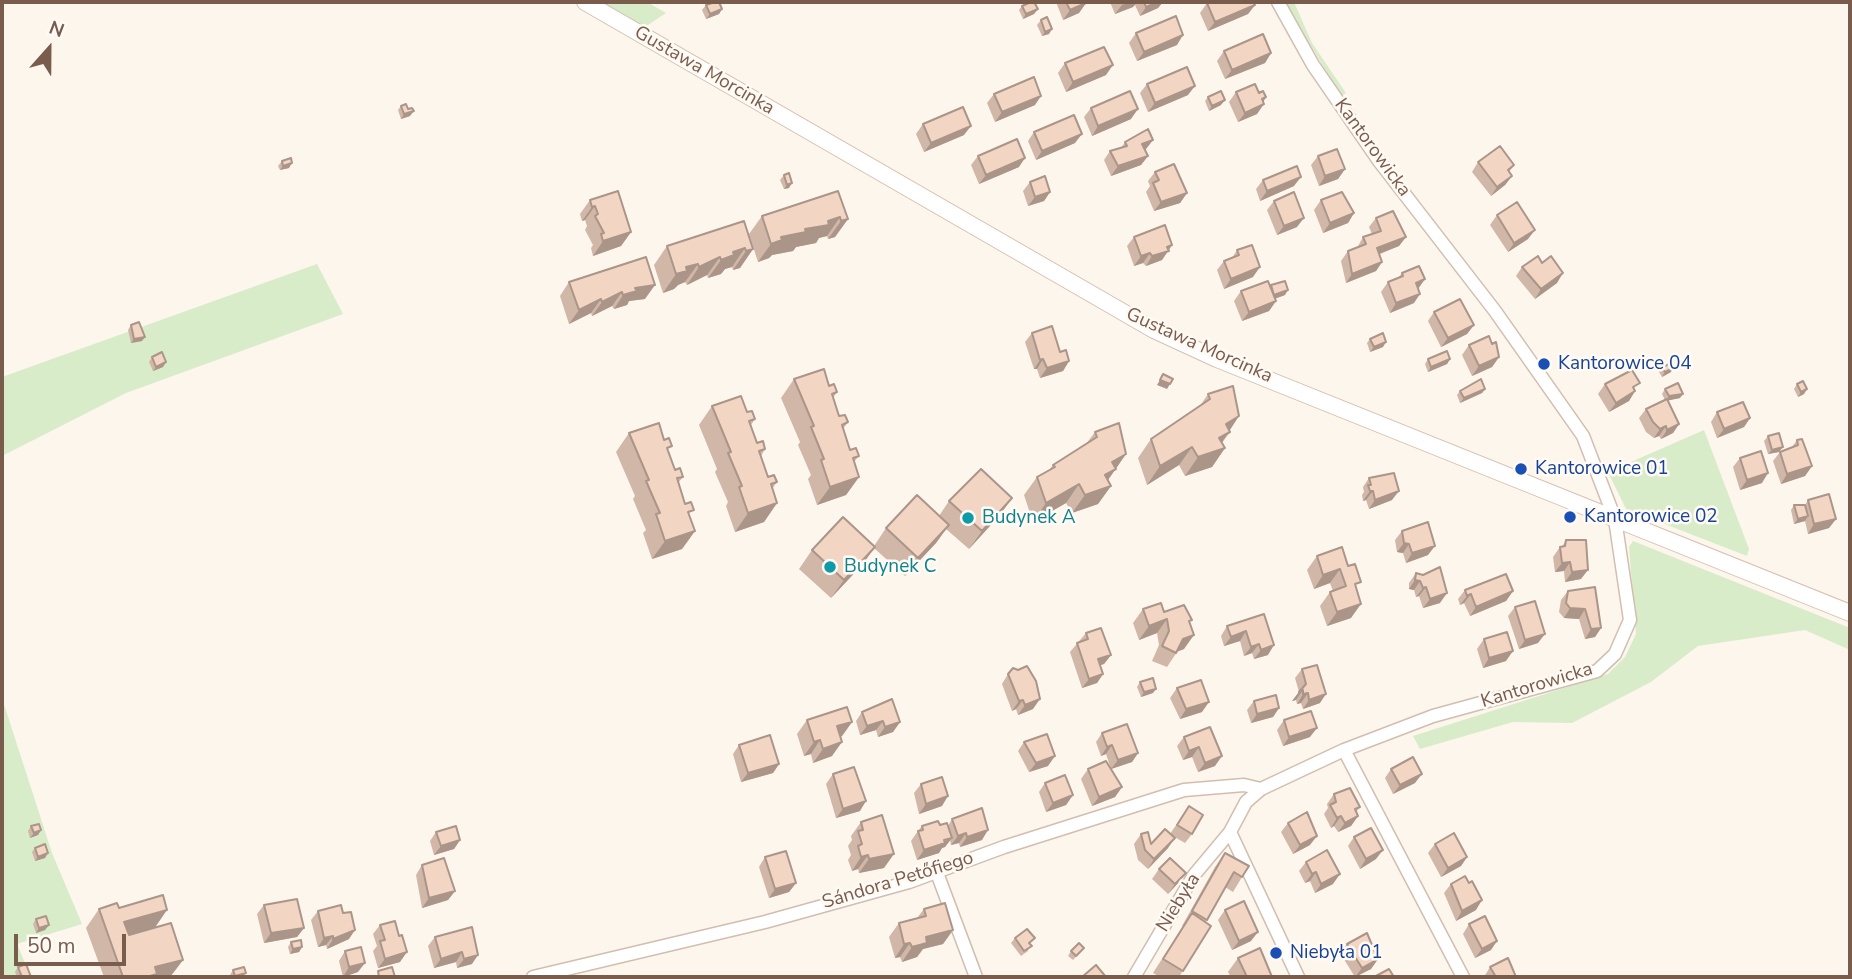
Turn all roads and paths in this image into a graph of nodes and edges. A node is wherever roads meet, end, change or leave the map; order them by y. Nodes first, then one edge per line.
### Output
1 (585, 2) edge
2 (1278, 2) edge
3 (1615, 519) junction
4 (1850, 612) edge
5 (1344, 750) junction
6 (1261, 789) junction
7 (1230, 832) junction
8 (937, 873) junction
9 (533, 977) edge
10 (976, 977) edge
11 (1134, 977) edge
12 (1298, 977) edge
13 (1463, 977) edge

1 - 3 street, Gustawa Morcinka
2 - 3 street, Kantorowicka
3 - 4 street, Gustawa Morcinka
3 - 5 street, Kantorowicka
5 - 6 street, Kantorowicka
5 - 13 street
6 - 7 street, Kantorowicka
6 - 8 street, Sándora Petőfiego
7 - 11 street, Niebyła
7 - 12 street
8 - 9 street, Sándora Petőfiego
8 - 10 street

